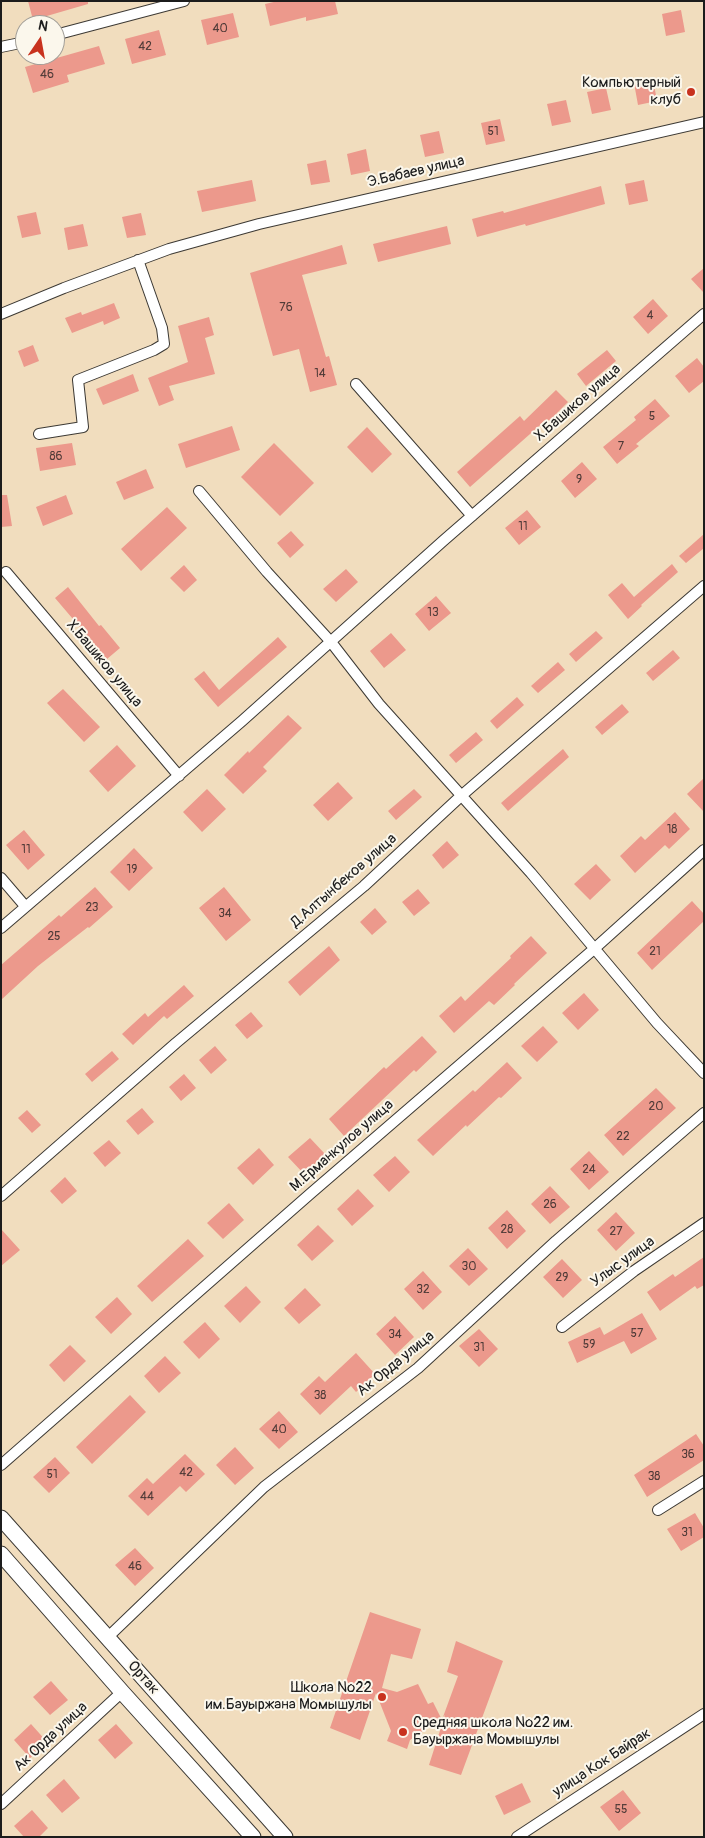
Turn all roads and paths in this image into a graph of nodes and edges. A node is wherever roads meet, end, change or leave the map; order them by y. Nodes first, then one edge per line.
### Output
1 (184, 1) edge
2 (65, 32) edge
3 (15, 44) edge
4 (1, 47) edge
5 (704, 122) edge
6 (138, 260) junction
7 (2, 310) edge
8 (704, 314) edge
9 (356, 384) dead end
10 (39, 434) dead end
11 (199, 491) dead end
12 (472, 516) junction
13 (6, 572) dead end
14 (704, 586) edge
15 (331, 642) junction
16 (179, 776) junction
17 (461, 796) junction
18 (704, 850) edge
19 (1, 878) edge
20 (25, 906) junction
21 (1, 928) edge
22 (594, 949) junction
23 (704, 1073) edge
24 (704, 1112) edge
25 (1, 1196) edge
26 (704, 1222) edge
27 (562, 1327) dead end
28 (1, 1465) edge
29 (704, 1481) edge
30 (658, 1510) dead end
31 (1, 1518) edge
32 (1, 1554) edge
33 (107, 1638) junction
34 (122, 1692) junction
35 (704, 1714) edge
36 (1, 1804) edge
37 (253, 1837) edge
38 (285, 1837) edge
39 (517, 1837) edge

1 - 2 street
3 - 4 street
5 - 6 street, Э.Бабаев улица
6 - 7 street, Э.Бабаев улица
6 - 10 street
8 - 12 street, Х.Башиков улица
9 - 12 street
11 - 15 street
12 - 15 street, Х.Башиков улица
13 - 16 street, Х.Башиков улица
14 - 17 street, Д.Алтынбеков улица
15 - 16 street, Х.Башиков улица
15 - 17 street
16 - 20 street, Х.Башиков улица
17 - 22 street
17 - 25 street, Д.Алтынбеков улица
18 - 22 street, М.Ерманкулов улица
19 - 20 street
20 - 21 street, Х.Башиков улица
22 - 23 street
22 - 28 street, М.Ерманкулов улица
24 - 33 street, Ак Орда улица
26 - 27 street, Улыс улица
29 - 30 street
31 - 33 street, Ортак
32 - 34 street, Ортак
33 - 38 street, Ортак
34 - 36 street, Ак Орда улица
34 - 37 street, Ортак
35 - 39 street, улица Кок Байрак

